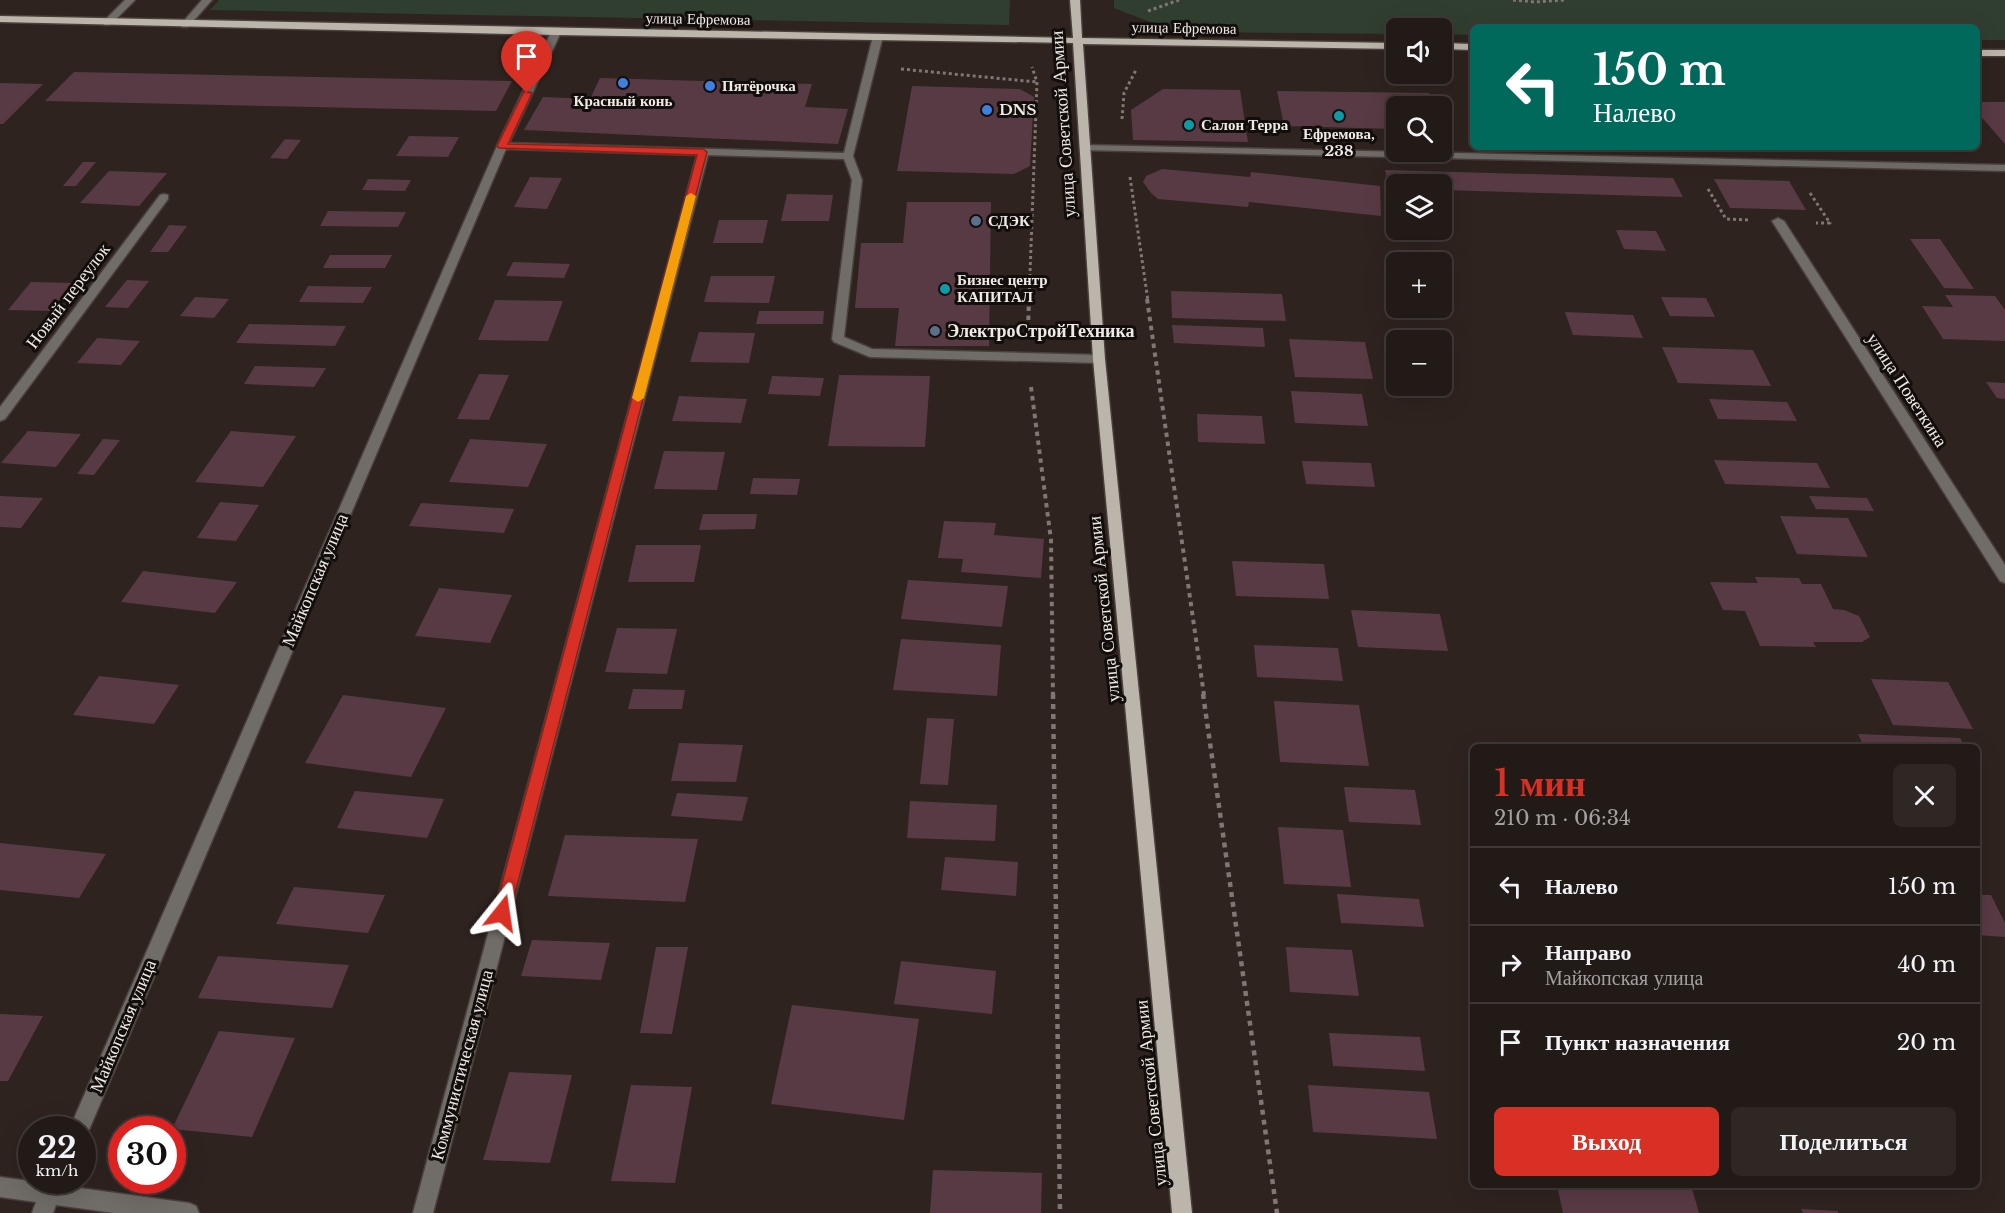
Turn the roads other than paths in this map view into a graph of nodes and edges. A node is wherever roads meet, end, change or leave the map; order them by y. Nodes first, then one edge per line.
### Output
1 (130, 0) edge
2 (207, 0) edge
3 (1075, 0) edge
4 (0, 20) edge
5 (107, 23) junction
6 (185, 25) junction
7 (556, 32) junction
8 (878, 36) junction
9 (1077, 41) junction
10 (1386, 46) edge
11 (1452, 46) edge
12 (1470, 47) edge
13 (1980, 52) edge
14 (2005, 53) edge
15 (502, 146) junction
16 (1085, 148) junction
17 (703, 152) junction
18 (848, 156) junction
19 (2005, 168) edge
20 (164, 197) dead end
21 (1778, 221) dead end
22 (1099, 359) junction
23 (0, 416) edge
24 (2005, 578) edge
25 (85, 1116) edge
26 (0, 1187) edge
27 (18, 1187) edge
28 (51, 1194) edge
29 (90, 1194) edge
30 (42, 1213) edge
31 (189, 1213) edge
32 (423, 1213) edge
33 (1182, 1213) edge

1 - 5 street
2 - 6 street
3 - 9 main road, улица Советской Армии
4 - 5 main road, улица Ефремова
5 - 6 main road, улица Ефремова
6 - 7 main road, улица Ефремова
7 - 8 main road, улица Ефремова
7 - 15 street, Майкопская улица
8 - 9 main road, улица Ефремова
8 - 18 street
9 - 10 main road, улица Ефремова
9 - 16 main road, улица Советской Армии
11 - 12 main road
13 - 14 main road
15 - 17 street
15 - 25 street, Майкопская улица
16 - 19 street
16 - 22 main road, улица Советской Армии
17 - 18 street
17 - 32 street, Коммунистическая улица
18 - 22 street
20 - 23 street, Новый переулок
21 - 24 street, улица Поветкина
22 - 33 main road, улица Советской Армии
26 - 27 street
28 - 30 street
29 - 31 street

